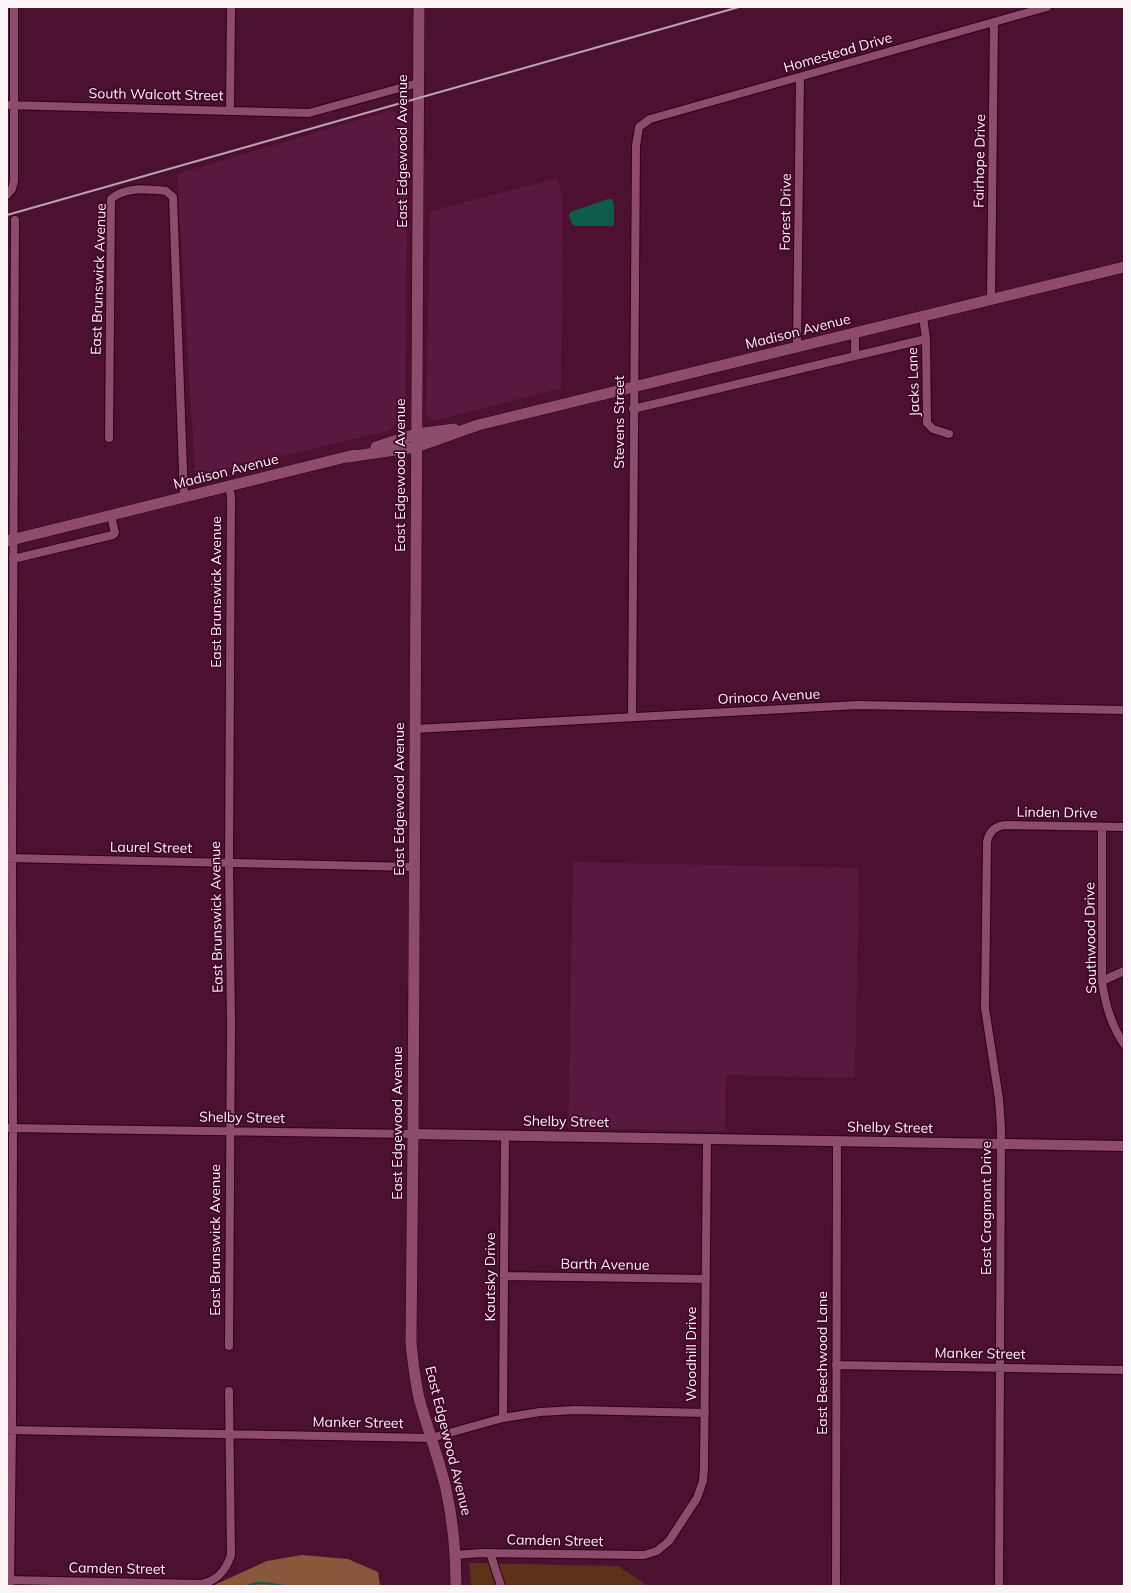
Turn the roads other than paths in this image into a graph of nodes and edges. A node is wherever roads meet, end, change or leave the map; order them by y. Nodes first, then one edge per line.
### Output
1 (14, 7) edge
2 (231, 7) edge
3 (419, 7) edge
4 (1047, 7) edge
5 (994, 22) junction
6 (800, 77) junction
7 (418, 83) junction
8 (10, 105) edge
9 (230, 110) junction
10 (639, 128) joint
11 (9, 194) edge
12 (15, 220) dead end
13 (1124, 267) edge
14 (992, 300) junction
15 (923, 316) junction
16 (856, 333) junction
17 (926, 339) junction
18 (797, 347) junction
19 (856, 355) junction
20 (633, 387) junction
21 (633, 409) junction
22 (478, 425) junction
23 (416, 434) junction
24 (949, 434) dead end
25 (109, 438) dead end
26 (416, 447) junction
27 (348, 457) junction
28 (229, 487) junction
29 (184, 498) junction
30 (111, 516) junction
31 (10, 540) edge
32 (13, 559) junction
33 (1124, 710) edge
34 (632, 717) junction
35 (415, 729) junction
36 (1102, 827) junction
37 (1124, 827) edge
38 (991, 832) joint
39 (10, 858) edge
40 (229, 863) junction
41 (415, 867) junction
42 (1124, 971) edge
43 (1102, 981) junction
44 (1124, 1044) edge
45 (10, 1128) edge
46 (230, 1131) junction
47 (414, 1134) junction
48 (505, 1136) junction
49 (707, 1139) junction
50 (837, 1141) junction
51 (1000, 1145) junction
52 (1124, 1146) edge
53 (504, 1276) junction
54 (706, 1279) junction
55 (229, 1346) dead end
56 (836, 1365) junction
57 (1000, 1368) junction
58 (1124, 1370) edge
59 (229, 1391) dead end
60 (705, 1412) junction
61 (503, 1418) junction
62 (10, 1430) edge
63 (228, 1434) junction
64 (431, 1438) junction
65 (654, 1552) joint
66 (490, 1554) junction
67 (455, 1555) junction
68 (9, 1582) edge
69 (175, 1585) edge
70 (456, 1586) edge
71 (501, 1586) edge
72 (836, 1586) edge
73 (1000, 1586) edge

1 - 8 street
2 - 9 street
3 - 7 main road, East Edgewood Avenue
4 - 5 street, Homestead Drive
5 - 6 street, Homestead Drive
5 - 14 street, Fairhope Drive
6 - 10 street, Homestead Drive
6 - 18 street, Forest Drive
7 - 9 street, South Walcott Street
7 - 23 main road, East Edgewood Avenue
8 - 9 street, South Walcott Street
8 - 11 street
10 - 20 street, Stevens Street
12 - 31 street
13 - 14 main road, Madison Avenue
14 - 15 main road, Madison Avenue
15 - 16 main road, Madison Avenue
15 - 17 street, Jacks Lane
16 - 18 main road, Madison Avenue
16 - 19 street
17 - 19 street
17 - 24 street, Jacks Lane
18 - 20 main road, Madison Avenue
19 - 21 street
20 - 21 street, Stevens Street
20 - 22 main road, Madison Avenue
21 - 34 street, Stevens Street
22 - 23 main road, Madison Avenue
22 - 26 main road, Madison Avenue
23 - 26 main road, East Edgewood Avenue
23 - 27 main road, Madison Avenue
25 - 29 street, East Brunswick Avenue
26 - 27 main road, Madison Avenue
26 - 35 main road, East Edgewood Avenue
27 - 28 main road, Madison Avenue
28 - 29 main road, Madison Avenue
28 - 40 street, East Brunswick Avenue
29 - 30 main road, Madison Avenue
30 - 31 main road, Madison Avenue
30 - 32 street
31 - 32 street
32 - 39 street
33 - 34 street, Orinoco Avenue
34 - 35 street, Orinoco Avenue
35 - 41 main road, East Edgewood Avenue
36 - 37 street, Linden Drive
36 - 38 street, Linden Drive
36 - 43 street, Southwood Drive
38 - 51 street, East Cragmont Drive
39 - 40 street, Laurel Street
39 - 45 street
40 - 41 street, Laurel Street
40 - 46 street, East Brunswick Avenue
41 - 47 main road, East Edgewood Avenue
42 - 43 street
43 - 44 street, Southwood Drive
45 - 46 street, Shelby Street
45 - 62 street
46 - 47 street, Shelby Street
46 - 55 street, East Brunswick Avenue
47 - 48 street, Shelby Street
47 - 64 main road, East Edgewood Avenue
48 - 49 street, Shelby Street
48 - 53 street, Kautsky Drive
49 - 50 street, Shelby Street
49 - 54 street, Woodhill Drive
50 - 51 street, Shelby Street
50 - 56 street, East Beechwood Lane
51 - 52 street, Shelby Street
51 - 57 street, East Cragmont Drive
53 - 54 street, Barth Avenue
53 - 61 street, Kautsky Drive
54 - 60 street, Woodhill Drive
56 - 57 street, Manker Street
56 - 72 street, East Beechwood Lane
57 - 58 street, Manker Street
57 - 73 street, East Cragmont Drive
59 - 63 street
60 - 61 street, Manker Street
60 - 65 street, Woodhill Drive
61 - 64 street, Manker Street
62 - 63 street, Manker Street
62 - 68 street
63 - 64 street, Manker Street
63 - 69 street, Camden Street
64 - 67 main road, East Edgewood Avenue
65 - 66 street, Camden Street
66 - 67 street, Camden Street
66 - 71 street
67 - 70 main road, East Edgewood Avenue
68 - 69 street, Camden Street

